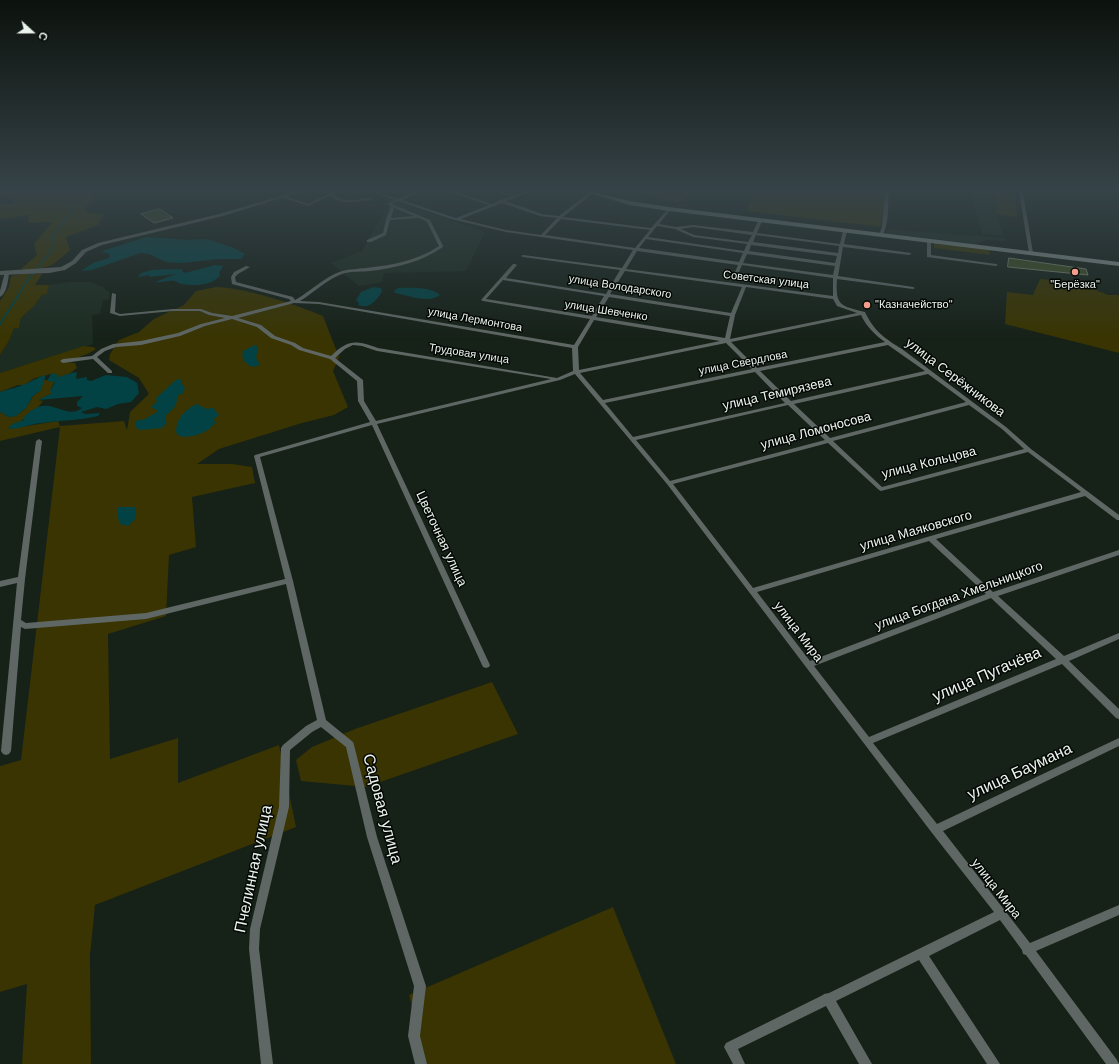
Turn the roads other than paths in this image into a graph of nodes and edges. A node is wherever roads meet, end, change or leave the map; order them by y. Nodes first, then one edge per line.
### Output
1 (929, 241) edge
2 (110, 242) edge
3 (439, 242) edge
4 (587, 242) edge
5 (642, 242) edge
6 (669, 242) edge
7 (733, 242) edge
8 (816, 242) edge
9 (843, 242) edge
10 (935, 242) edge
11 (1029, 242) edge
12 (750, 244) junction
13 (842, 245) junction
14 (636, 249) junction
15 (744, 253) junction
16 (1031, 253) junction
17 (909, 254) dead end
18 (523, 256) dead end
19 (840, 256) junction
20 (1119, 264) edge
21 (515, 265) dead end
22 (740, 265) junction
23 (838, 265) junction
24 (996, 265) dead end
25 (248, 267) dead end
26 (622, 270) junction
27 (737, 272) dead end
28 (2, 273) edge
29 (835, 277) junction
30 (503, 279) junction
31 (744, 287) junction
32 (912, 288) dead end
33 (114, 294) dead end
34 (0, 296) edge
35 (606, 296) junction
36 (835, 298) junction
37 (294, 302) junction
38 (863, 313) junction
39 (733, 315) junction
40 (234, 318) junction
41 (592, 319) junction
42 (727, 341) junction
43 (888, 343) junction
44 (574, 347) junction
45 (94, 358) junction
46 (332, 358) junction
47 (63, 361) dead end
48 (757, 371) junction
49 (110, 372) dead end
50 (576, 372) junction
51 (928, 372) junction
52 (558, 379) junction
53 (602, 402) junction
54 (789, 403) junction
55 (969, 403) junction
56 (374, 423) junction
57 (631, 439) junction
58 (829, 440) junction
59 (39, 441) dead end
60 (1029, 450) junction
61 (669, 482) junction
62 (1086, 493) junction
63 (1119, 518) edge
64 (931, 539) junction
65 (1119, 552) edge
66 (21, 579) junction
67 (289, 581) junction
68 (0, 584) edge
69 (752, 590) junction
70 (992, 595) junction
71 (17, 621) junction
72 (1119, 636) edge
73 (1062, 659) junction
74 (486, 665) dead end
75 (808, 665) junction
76 (1119, 715) edge
77 (322, 722) junction
78 (867, 742) junction
79 (1119, 742) edge
80 (6, 751) dead end
81 (935, 830) junction
82 (1119, 910) edge
83 (1002, 914) junction
84 (1027, 950) junction
85 (921, 954) junction
86 (828, 998) junction
87 (267, 1064) edge
88 (421, 1064) edge
89 (739, 1064) edge
90 (866, 1064) edge
91 (994, 1064) edge
92 (1114, 1064) edge

1 - 24 street
2 - 28 street
3 - 37 street
4 - 14 street
5 - 14 street
6 - 15 street
7 - 12 street
8 - 13 street
9 - 13 street
10 - 16 main road
11 - 16 street
12 - 15 street
12 - 19 street
13 - 17 street
13 - 19 street
14 - 22 street
14 - 26 street
15 - 22 street
15 - 23 street
16 - 20 main road
18 - 26 street, Советская улица
19 - 23 street
21 - 30 street
22 - 27 street
22 - 29 street
23 - 29 street
25 - 37 street
26 - 31 street, Советская улица
26 - 35 street
28 - 34 street
29 - 32 street
29 - 36 street
30 - 35 street, улица Володарского
30 - 41 street, улица Шевченко
31 - 36 street, Советская улица
31 - 39 street
33 - 40 street
35 - 39 street, улица Володарского
35 - 41 street
36 - 38 street
37 - 40 street
37 - 44 street, улица Лермонтова
38 - 42 street
38 - 43 street, улица Серёжникова
39 - 42 street
40 - 45 street
40 - 46 street
41 - 42 street, улица Шевченко
41 - 44 street
42 - 48 street
42 - 50 street
43 - 48 street, улица Свердлова
43 - 51 street, улица Серёжникова
44 - 50 street
45 - 47 street
45 - 49 street
46 - 52 street, Трудовая улица
46 - 56 street, Цветочная улица
48 - 53 street, улица Свердлова
48 - 54 street
50 - 52 street
50 - 53 street, улица Мира
51 - 54 street, улица Темирязева
51 - 55 street, улица Серёжникова
52 - 56 street
53 - 57 street, улица Мира
54 - 57 street, улица Темирязева
54 - 58 street
55 - 58 street, улица Ломоносова
55 - 60 street, улица Серёжникова
56 - 67 street
56 - 74 street, Цветочная улица
57 - 61 street, улица Мира
58 - 60 street, улица Кольцова
58 - 61 street, улица Ломоносова
59 - 66 street
60 - 62 street, улица Серёжникова
61 - 69 street, улица Мира
62 - 63 street, улица Серёжникова
62 - 64 street, улица Маяковского
64 - 69 street, улица Маяковского
64 - 70 street
65 - 70 street, улица Богдана Хмельницкого
66 - 68 street
66 - 71 street
67 - 71 street
67 - 77 street
69 - 75 street, улица Мира
70 - 73 street
70 - 75 street, улица Богдана Хмельницкого
71 - 80 street
72 - 73 street, улица Пугачёва
73 - 76 street
73 - 78 street, улица Пугачёва
75 - 78 street, улица Мира
77 - 87 street, Пчелинная улица
77 - 88 street, Садовая улица
78 - 81 street, улица Мира
79 - 81 street, улица Баумана
81 - 83 street, улица Мира
82 - 84 street
83 - 84 street, улица Мира
83 - 85 street
84 - 92 street, улица Мира
85 - 86 street
85 - 91 street
86 - 89 street
86 - 90 street

